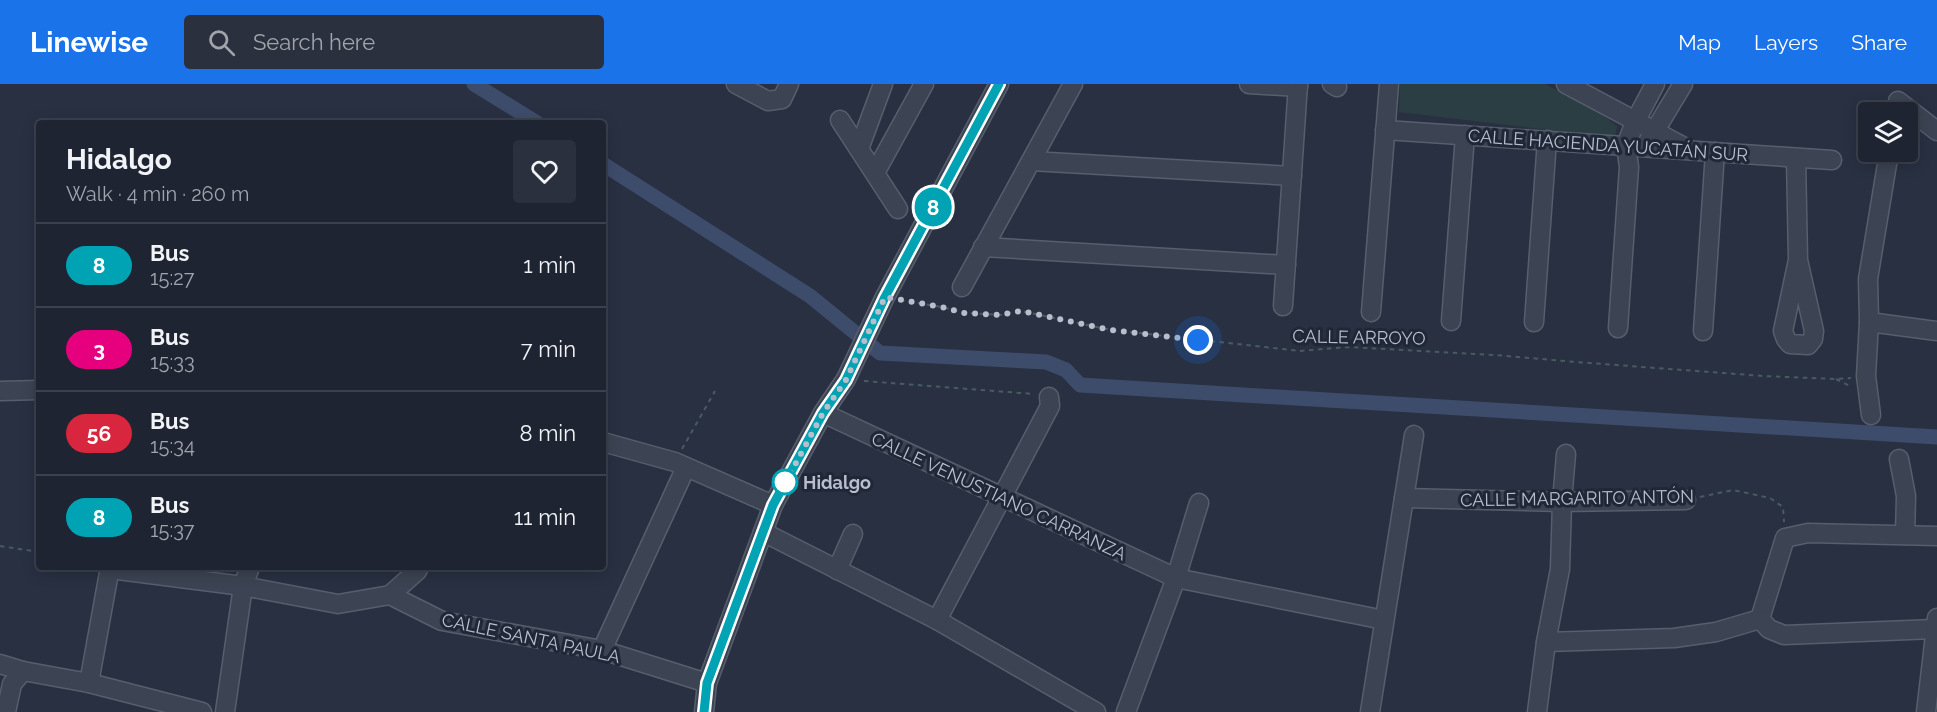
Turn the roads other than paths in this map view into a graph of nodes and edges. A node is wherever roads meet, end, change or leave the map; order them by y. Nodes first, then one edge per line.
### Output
1 (736, 84) edge
2 (789, 84) edge
3 (883, 84) edge
4 (924, 84) edge
5 (999, 84) edge
6 (1073, 84) edge
7 (1249, 84) edge
8 (1389, 84) edge
9 (1566, 84) edge
10 (1655, 84) edge
11 (1683, 84) edge
12 (1298, 86) edge
13 (759, 90) edge
14 (1898, 99) edge
15 (840, 120) dead end
16 (1635, 122) junction
17 (1385, 130) junction
18 (1937, 131) edge
19 (1655, 132) junction
20 (1465, 135) junction
21 (1547, 140) junction
22 (1635, 147) junction
23 (859, 149) junction
24 (1690, 151) junction
25 (1715, 152) junction
26 (1797, 158) junction
27 (1832, 160) dead end
28 (1030, 161) junction
29 (1887, 162) edge
30 (874, 173) junction
31 (1292, 176) junction
32 (898, 209) dead end
33 (984, 248) junction
34 (1798, 260) dead end
35 (1286, 265) junction
36 (962, 287) dead end
37 (1283, 306) dead end
38 (1371, 312) dead end
39 (1451, 321) dead end
40 (1534, 322) dead end
41 (1869, 322) junction
42 (1618, 328) dead end
43 (1703, 330) dead end
44 (1937, 331) edge
45 (36, 390) edge
46 (0, 391) edge
47 (1049, 396) road end
48 (823, 413) junction
49 (1870, 415) dead end
50 (1414, 435) dead end
51 (606, 442) edge
52 (1566, 454) dead end
53 (1899, 459) dead end
54 (680, 464) junction
55 (1001, 498) junction
56 (1404, 498) junction
57 (1686, 501) road end
58 (1562, 502) junction
59 (1199, 503) dead end
60 (773, 505) junction
61 (763, 532) junction
62 (853, 534) dead end
63 (1905, 535) junction
64 (1937, 536) edge
65 (110, 570) edge
66 (125, 570) edge
67 (249, 570) edge
68 (418, 570) edge
69 (837, 570) junction
70 (1176, 578) junction
71 (243, 586) junction
72 (390, 595) junction
73 (1760, 618) junction
74 (937, 620) junction
75 (1384, 620) junction
76 (1936, 623) edge
77 (1546, 642) junction
78 (602, 650) junction
79 (0, 664) edge
80 (23, 671) junction
81 (89, 683) junction
82 (707, 683) junction
83 (6, 712) edge
84 (202, 712) edge
85 (225, 712) edge
86 (704, 712) edge
87 (1096, 712) edge
88 (1126, 712) edge
89 (1370, 712) edge
90 (1537, 712) edge
91 (1926, 712) edge

1 - 13 street
2 - 13 street
3 - 23 street
4 - 30 street
5 - 48 street
6 - 28 street
7 - 12 street
8 - 17 street
9 - 16 street
10 - 16 street
11 - 19 street
12 - 31 street
14 - 18 street
15 - 23 street
16 - 19 street
16 - 22 street
17 - 20 street, CALLE HACIENDA YUCATÁN SUR
17 - 38 street
19 - 22 street
19 - 24 street
20 - 21 street, CALLE HACIENDA YUCATÁN SUR
20 - 39 street
21 - 22 street, CALLE HACIENDA YUCATÁN SUR
21 - 40 street
22 - 24 street, CALLE HACIENDA YUCATÁN SUR
22 - 42 street
23 - 30 street
24 - 25 street, CALLE HACIENDA YUCATÁN SUR
25 - 26 street, CALLE HACIENDA YUCATÁN SUR
25 - 43 street
26 - 27 street, CALLE HACIENDA YUCATÁN SUR
26 - 34 street
28 - 31 street
28 - 33 street
29 - 41 street
30 - 32 street
31 - 35 street
33 - 35 street
33 - 36 street
35 - 37 street
41 - 44 street
41 - 49 street
45 - 46 street
47 - 55 street
48 - 55 street, CALLE VENUSTIANO CARRANZA
48 - 60 street
50 - 56 street
51 - 54 street
52 - 58 street
53 - 63 street
54 - 60 street
54 - 78 street
55 - 70 street, CALLE VENUSTIANO CARRANZA
55 - 74 street
56 - 58 street, CALLE MARGARITO ANTÓN
56 - 75 street
57 - 58 street, CALLE MARGARITO ANTÓN
58 - 77 street
59 - 70 street
60 - 61 street
61 - 69 street
61 - 82 street
62 - 69 street
63 - 64 street
63 - 73 street
65 - 81 street
66 - 71 street
67 - 71 street
68 - 72 street
69 - 74 street
70 - 75 street, CALLE VENUSTIANO CARRANZA
70 - 88 street
71 - 72 street
71 - 85 street
72 - 78 street, CALLE SANTA PAULA
73 - 76 street
73 - 77 street
74 - 87 street
75 - 89 street
76 - 91 street
77 - 90 street
78 - 82 street, CALLE SANTA PAULA
79 - 80 street
80 - 81 street
80 - 83 street
81 - 84 street
82 - 86 street

